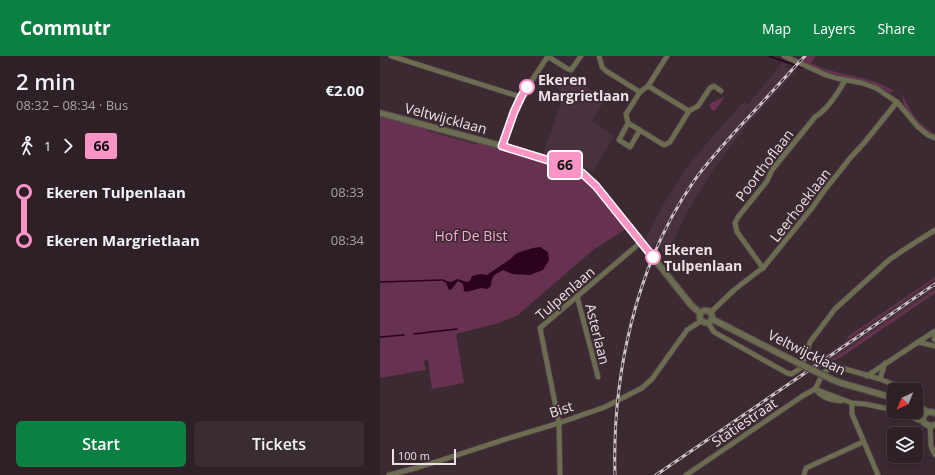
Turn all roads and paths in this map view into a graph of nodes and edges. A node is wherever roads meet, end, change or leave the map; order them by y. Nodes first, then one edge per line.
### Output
1 (391, 56) edge
2 (548, 56) edge
3 (581, 56) edge
4 (599, 56) edge
5 (667, 56) edge
6 (784, 56) edge
7 (845, 80) junction
8 (648, 86) junction
9 (721, 91) dead end
10 (640, 92) junction
11 (521, 97) junction
12 (897, 102) junction
13 (689, 111) junction
14 (380, 113) edge
15 (628, 123) junction
16 (640, 130) junction
17 (935, 138) edge
18 (502, 146) junction
19 (935, 230) edge
20 (641, 242) junction
21 (763, 268) junction
22 (577, 296) junction
23 (711, 312) junction
24 (700, 313) junction
25 (701, 321) junction
26 (710, 321) junction
27 (935, 331) edge
28 (935, 336) edge
29 (935, 340) edge
30 (918, 342) junction
31 (935, 346) edge
32 (885, 363) junction
33 (867, 376) junction
34 (598, 377) dead end
35 (880, 379) junction
36 (890, 383) edge
37 (815, 389) junction
38 (887, 396) edge
39 (852, 403) junction
40 (887, 409) edge
41 (923, 414) edge
42 (935, 414) edge
43 (925, 416) junction
44 (559, 423) junction
45 (932, 426) edge
46 (863, 442) junction
47 (935, 454) edge
48 (416, 468) junction
49 (389, 475) edge
50 (416, 475) edge
51 (560, 475) edge
52 (686, 475) edge
53 (804, 475) edge
54 (878, 475) edge

1 - 11 street
2 - 3 street
2 - 11 street
4 - 10 street
5 - 8 street
6 - 7 street
7 - 12 street
7 - 21 street, Poorthoflaan
8 - 10 street
8 - 13 street
9 - 13 street
10 - 15 street
11 - 18 street
12 - 17 street
12 - 21 street, Leerhoeklaan
13 - 16 street
14 - 18 street, Veltwijcklaan
15 - 16 street
15 - 16 street
18 - 20 street, Veltwijcklaan
19 - 26 street, Veltwijcklaan
20 - 22 street, Tulpenlaan
20 - 24 street, Veltwijcklaan
21 - 23 street, Leerhoeklaan
22 - 34 street, Asterlaan
22 - 44 street, Tulpenlaan
23 - 24 street
23 - 26 street
24 - 25 street
25 - 26 street
25 - 44 street, Bist
26 - 38 street, Veltwijcklaan, bridge
27 - 30 street
28 - 29 street
30 - 31 street
30 - 32 street
32 - 33 street
32 - 35 street
33 - 35 street
33 - 37 street
35 - 36 street
37 - 39 street
37 - 52 street, Statiestraat
39 - 40 street
39 - 46 street
41 - 43 street
42 - 43 street
43 - 45 street
44 - 48 street, Bist
44 - 51 street
45 - 47 street
46 - 53 street
46 - 54 street
48 - 49 street, Bist
48 - 50 street

